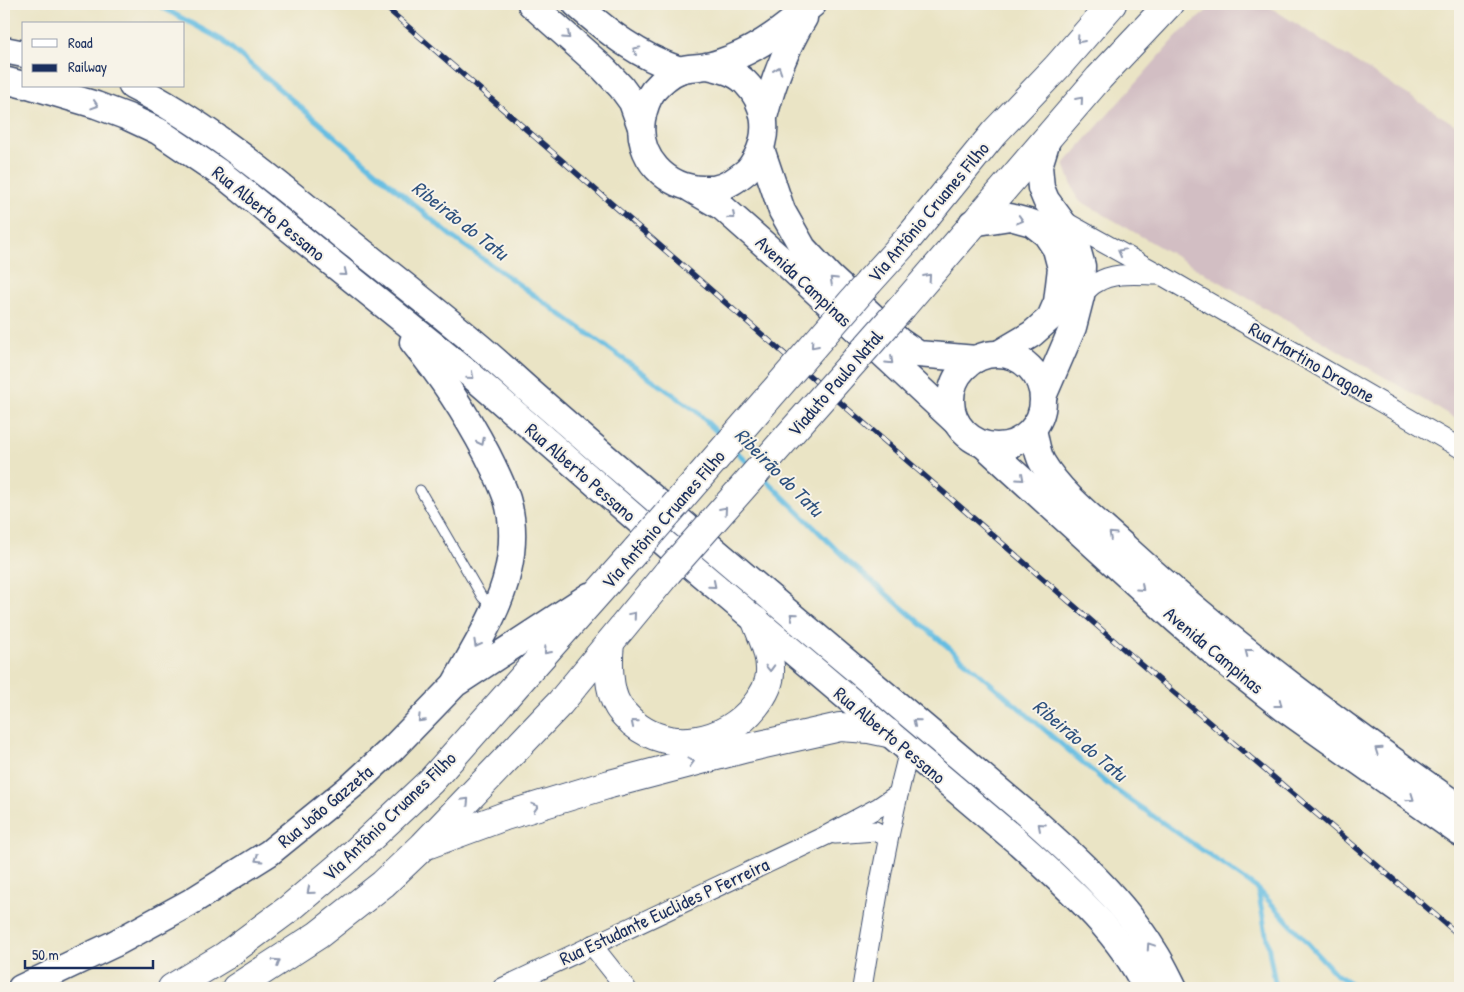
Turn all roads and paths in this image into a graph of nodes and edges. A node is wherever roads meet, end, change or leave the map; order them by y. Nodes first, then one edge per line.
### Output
1 (531, 4) edge
2 (576, 4) edge
3 (813, 4) edge
4 (1169, 4) edge
5 (1110, 5) edge
6 (4, 50) edge
7 (22, 54) edge
8 (708, 66) junction
9 (680, 70) junction
10 (4, 80) edge
11 (22, 84) edge
12 (39, 88) edge
13 (136, 88) edge
14 (764, 117) junction
15 (641, 127) junction
16 (1048, 137) junction
17 (761, 149) junction
18 (691, 189) junction
19 (1061, 220) junction
20 (972, 223) junction
21 (1163, 276) junction
22 (1081, 296) junction
23 (381, 303) junction
24 (988, 356) junction
25 (1044, 394) junction
26 (956, 422) junction
27 (1033, 430) junction
28 (985, 446) junction
29 (1460, 448) edge
30 (420, 490) dead end
31 (668, 572) joint
32 (604, 586) junction
33 (494, 609) junction
34 (1182, 612) junction
35 (756, 621) junction
36 (610, 643) junction
37 (455, 684) junction
38 (888, 733) junction
39 (909, 751) junction
40 (898, 794) junction
41 (1460, 808) edge
42 (1460, 833) edge
43 (826, 835) junction
44 (888, 838) junction
45 (422, 846) junction
46 (592, 945) junction
47 (21, 988) edge
48 (172, 988) edge
49 (236, 988) edge
50 (502, 988) edge
51 (626, 988) edge
52 (862, 988) edge
53 (1146, 988) edge
54 (1174, 988) edge

1 -> 15 street
9 -> 2 street
3 - 8 street
14 -> 3 street
16 -> 4 main road
5 -> 32 main road, Via Antônio Cruanes Filho, bridge
6 - 7 street
8 - 9 street
8 - 14 street
9 - 15 street
10 - 11 street
12 -> 23 street, Rua Alberto Pessano
54 -> 13 street, Rua Alberto Pessano
14 - 17 street
15 - 18 street
16 - 19 street, Rua Martino Dragone
16 - 20 main road
17 - 18 street
24 -> 17 street, Avenida Campinas
18 -> 26 street, Avenida Campinas
21 -> 19 street, Rua Martino Dragone
19 - 22 street, Rua Martino Dragone
20 -> 24 street
31 -> 20 main road, Viaduto Paulo Natal, bridge
21 - 22 street, Rua Martino Dragone
21 - 29 street, Rua Martino Dragone
22 - 25 street, Rua Martino Dragone
23 -> 33 street
23 -> 35 street, Rua Alberto Pessano
24 - 25 street
24 - 26 street
25 - 27 street
26 - 28 street
27 - 28 street
34 -> 27 street, Avenida Campinas
28 -> 34 street, Avenida Campinas
30 - 33 lane
36 -> 31 main road, Via Antônio Cruanes Filho
32 - 37 street, Rua João Gazzeta
32 -> 48 main road, Via Antônio Cruanes Filho
33 -> 37 street
41 -> 34 street, Avenida Campinas
34 -> 42 street, Avenida Campinas
35 -> 36 main road
35 - 38 street, Rua Alberto Pessano
45 -> 36 main road, Via Antônio Cruanes Filho
37 -> 47 street, Rua João Gazzeta
38 - 39 street, Rua Alberto Pessano
45 -> 38 main road
39 - 40 street
39 - 53 street, Rua Alberto Pessano
40 - 43 street, Rua Estudante Euclides P Ferreira
40 - 44 street
43 - 44 street, Rua Estudante Euclides P Ferreira
43 - 46 street, Rua Estudante Euclides P Ferreira
44 - 52 street
49 -> 45 main road, Via Antônio Cruanes Filho
46 - 50 street, Rua Estudante Euclides P Ferreira
46 - 51 street

